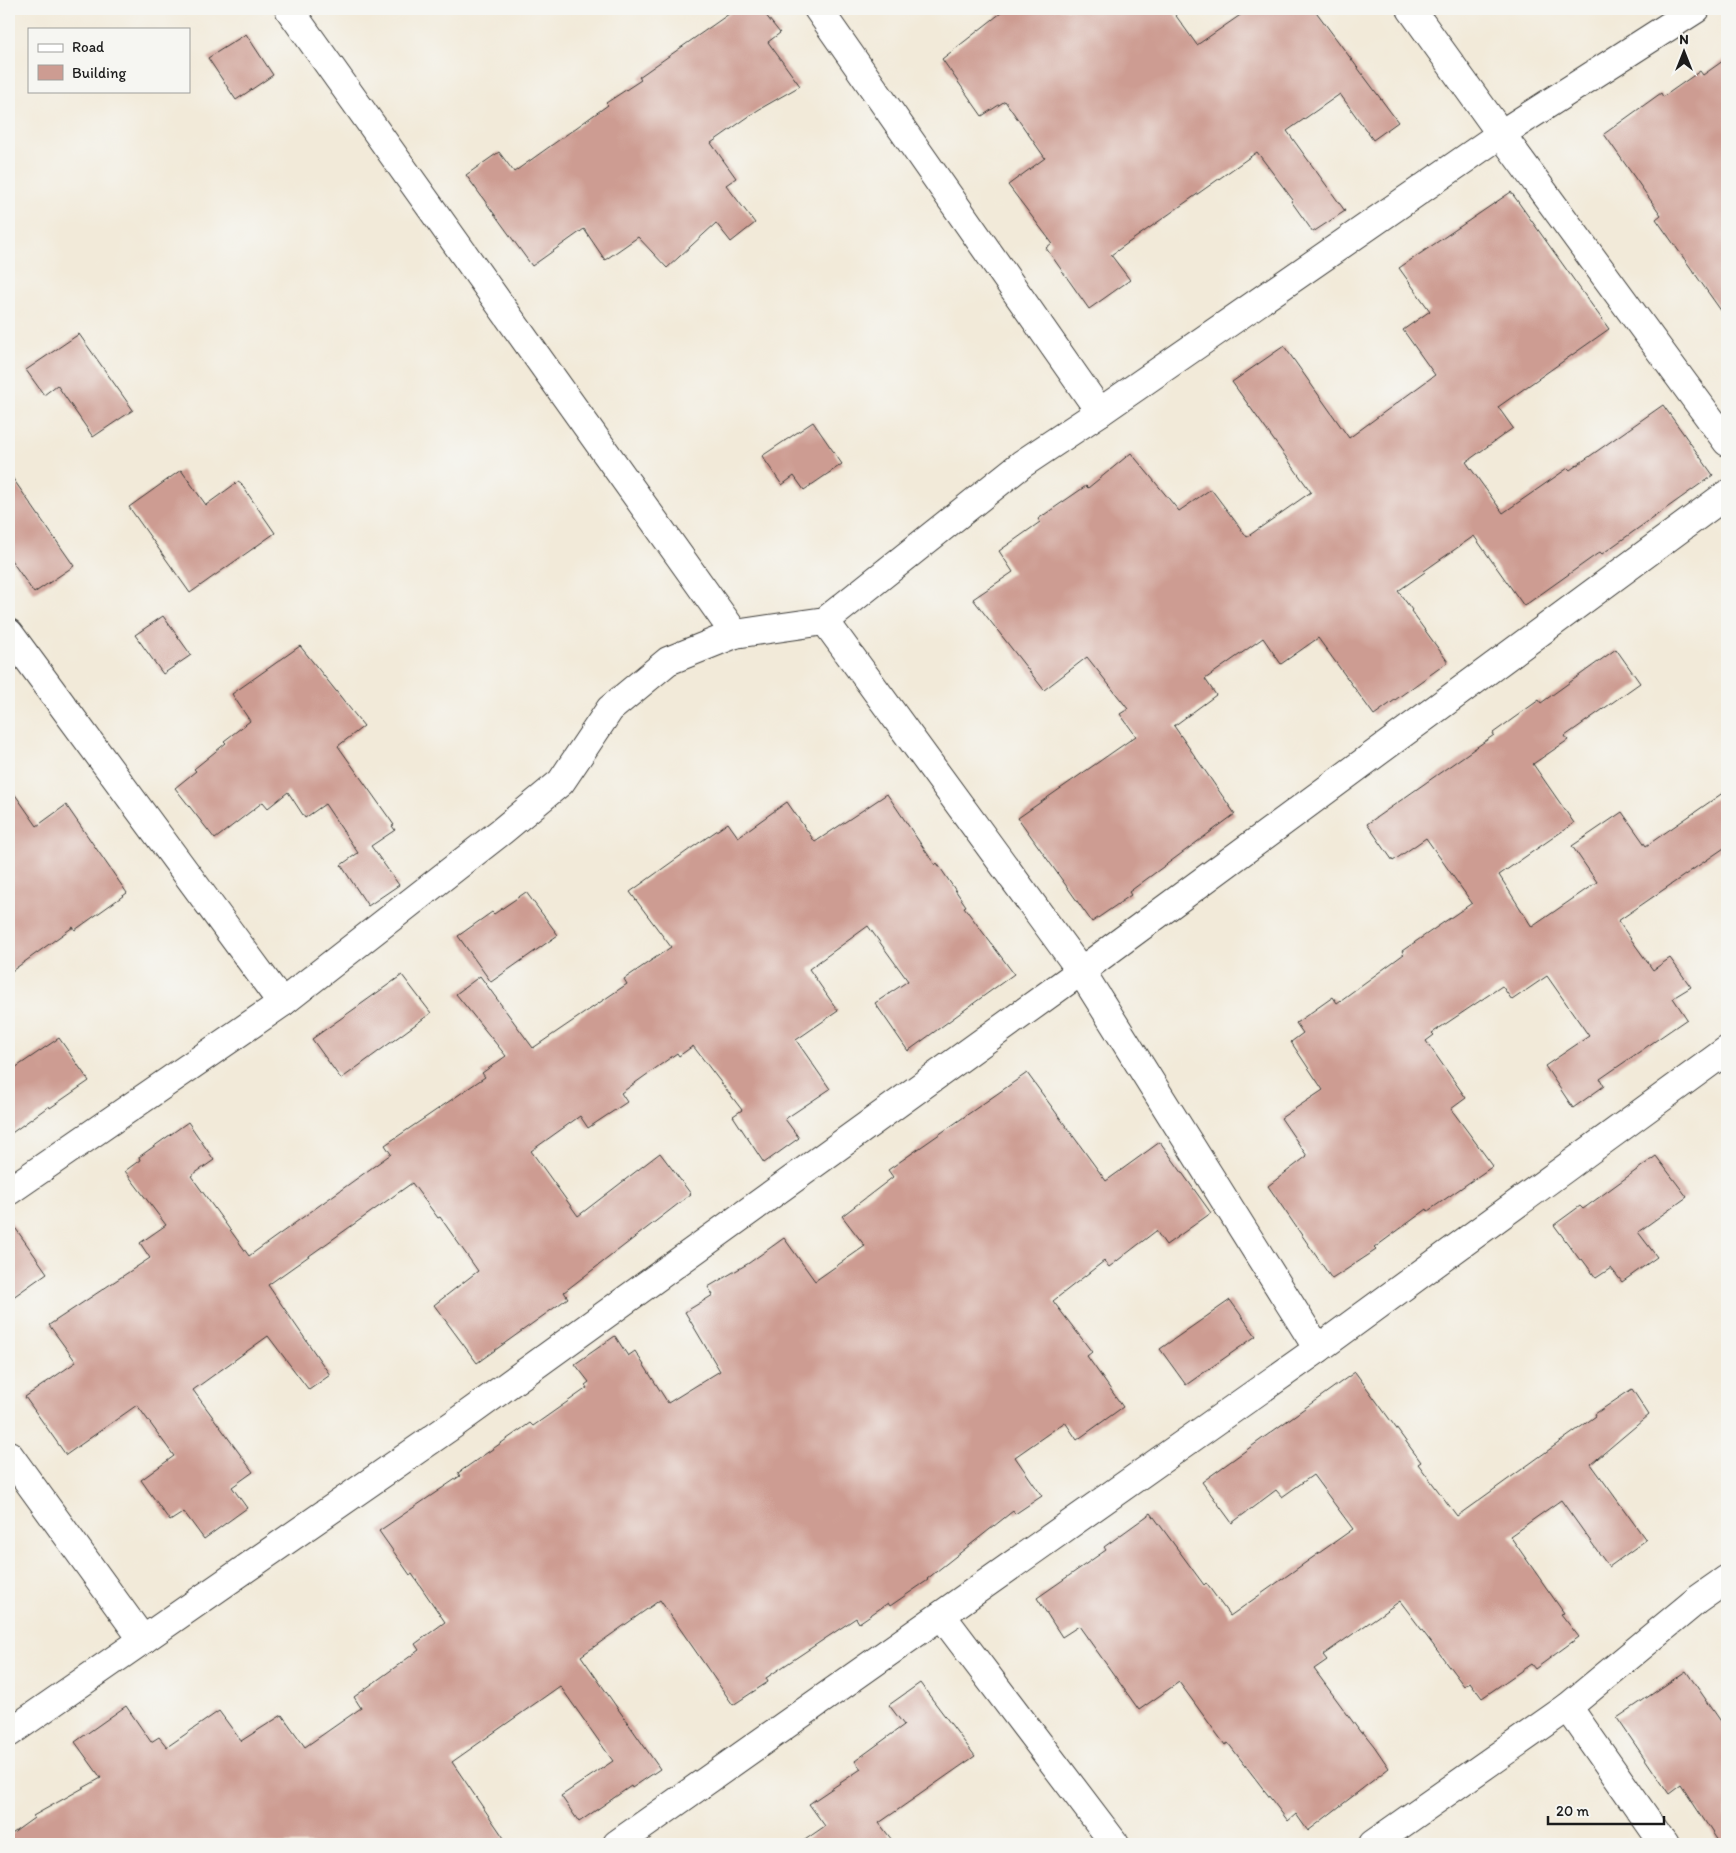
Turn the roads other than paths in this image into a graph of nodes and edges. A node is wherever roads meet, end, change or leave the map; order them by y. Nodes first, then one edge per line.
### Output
1 (289, 9) edge
2 (818, 9) edge
3 (1411, 9) edge
4 (1696, 9) edge
5 (1500, 134) junction
6 (1100, 412) junction
7 (1727, 442) edge
8 (1727, 494) edge
9 (825, 621) junction
10 (9, 633) edge
11 (735, 634) junction
12 (1081, 971) junction
13 (282, 1003) junction
14 (1727, 1050) edge
15 (9, 1191) edge
16 (1318, 1349) junction
17 (9, 1455) edge
18 (1727, 1579) edge
19 (942, 1616) junction
20 (143, 1640) junction
21 (1568, 1708) junction
22 (9, 1733) edge
23 (617, 1844) edge
24 (1115, 1844) edge
25 (1373, 1844) edge
26 (1664, 1844) edge

1 - 11 street
2 - 6 street
3 - 5 street
4 - 5 street
5 - 6 street
5 - 7 street
6 - 9 street
8 - 12 street
9 - 11 street
9 - 12 street
10 - 13 street
11 - 13 street
12 - 16 street
12 - 20 street
13 - 15 street
14 - 16 street
16 - 19 street
17 - 20 street
18 - 21 street
19 - 23 street
19 - 24 street
20 - 22 street
21 - 25 street
21 - 26 street

